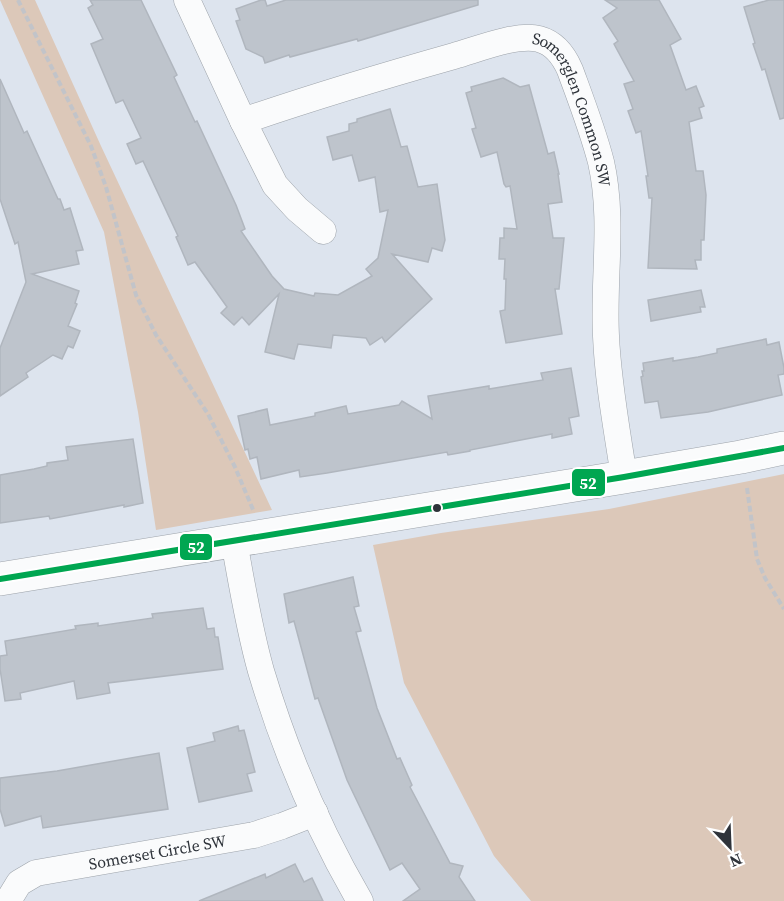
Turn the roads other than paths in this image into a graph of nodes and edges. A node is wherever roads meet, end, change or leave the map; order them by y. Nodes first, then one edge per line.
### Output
1 (187, 0) edge
2 (243, 121) junction
3 (323, 231) dead end
4 (784, 448) edge
5 (624, 477) junction
6 (234, 541) junction
7 (0, 579) edge
8 (315, 813) junction
9 (8, 901) edge
10 (360, 901) edge

1 - 2 street
2 - 3 street
2 - 5 street, Somerglen Common SW
4 - 5 street
5 - 6 street
6 - 7 street
6 - 8 street
8 - 9 street, Somerset Circle SW
8 - 10 street

